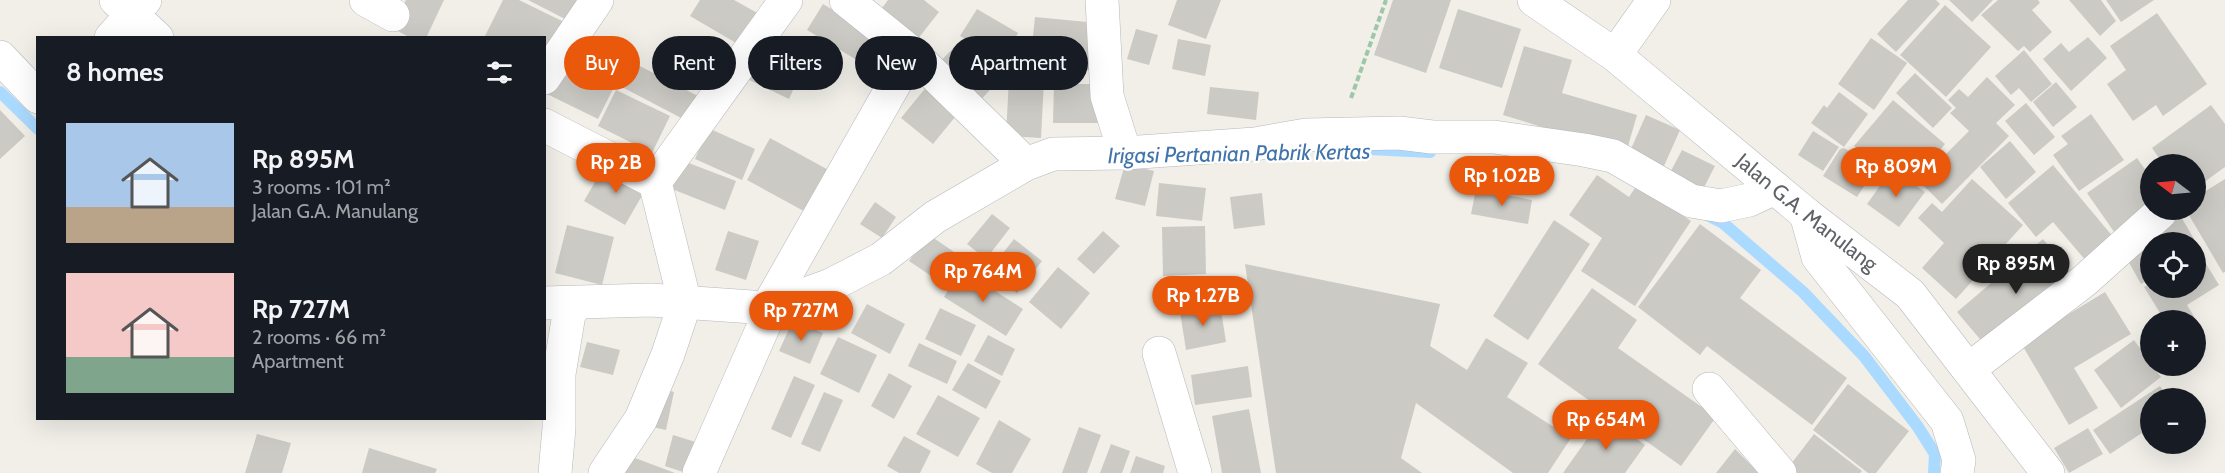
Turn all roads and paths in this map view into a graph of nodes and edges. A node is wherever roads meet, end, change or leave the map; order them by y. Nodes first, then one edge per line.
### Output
1 (597, 0) edge
2 (846, 0) edge
3 (1102, 0) edge
4 (1386, 0) edge
5 (1534, 0) edge
6 (1654, 0) edge
7 (778, 3) edge
8 (131, 4) edge
9 (112, 36) edge
10 (156, 36) edge
11 (891, 36) edge
12 (1615, 55) junction
13 (0, 57) edge
14 (546, 75) edge
15 (937, 77) edge
16 (891, 90) edge
17 (36, 95) edge
18 (546, 126) edge
19 (1336, 135) junction
20 (1125, 153) junction
21 (1026, 164) junction
22 (655, 182) junction
23 (1774, 188) junction
24 (1806, 214) junction
25 (2152, 220) edge
26 (566, 306) edge
27 (766, 315) junction
28 (676, 330) junction
29 (1159, 353) dead end
30 (1968, 369) junction
31 (1709, 388) dead end
32 (2044, 470) edge
33 (555, 473) edge
34 (605, 473) edge
35 (699, 473) edge
36 (1195, 473) edge
37 (1780, 473) edge
38 (1957, 473) edge

1 - 14 street
2 - 11 street
3 - 20 street
4 - 19 path
5 - 12 street, Jalan G.A. Manulang
6 - 12 street
7 - 22 street
8 - 9 street
8 - 10 street
12 - 23 street, Jalan G.A. Manulang
13 - 17 street
15 - 21 street
16 - 27 street
18 - 22 street
19 - 20 street
19 - 23 street
20 - 21 street
21 - 27 street
22 - 28 street
23 - 24 street, Jalan G.A. Manulang
24 - 30 street, Jalan G.A. Manulang
24 - 38 street
25 - 30 street
26 - 28 street
26 - 33 street
27 - 28 street
27 - 35 street
28 - 34 street
29 - 36 street
30 - 32 street, Jalan G.A. Manulang
31 - 37 street

